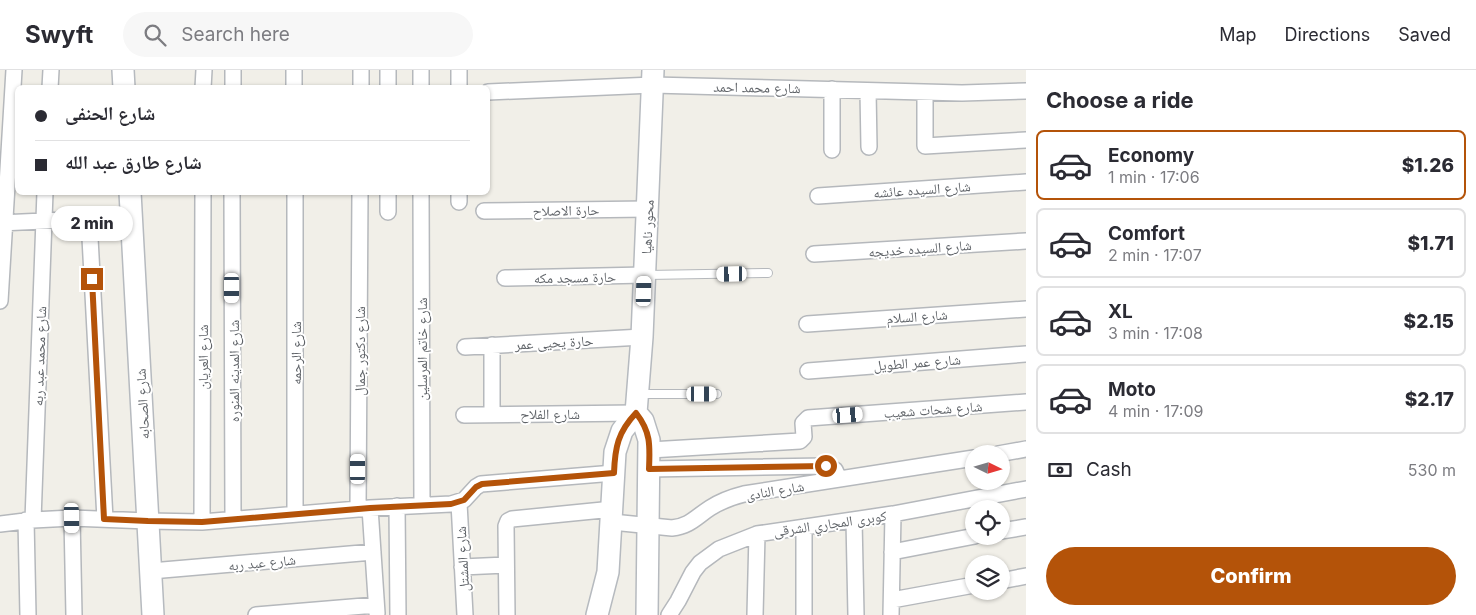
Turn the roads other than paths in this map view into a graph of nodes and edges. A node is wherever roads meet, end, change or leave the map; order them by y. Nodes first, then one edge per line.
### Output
1 (14, 70) edge
2 (51, 70) edge
3 (123, 70) edge
4 (204, 70) edge
5 (233, 70) edge
6 (294, 70) edge
7 (361, 70) edge
8 (388, 70) edge
9 (421, 70) edge
10 (459, 70) edge
11 (653, 77) edge
12 (50, 85) edge
13 (124, 85) edge
14 (204, 85) edge
15 (233, 85) edge
16 (294, 85) edge
17 (361, 85) edge
18 (388, 85) edge
19 (421, 85) edge
20 (459, 85) edge
21 (832, 89) junction
22 (868, 91) junction
23 (1026, 91) edge
24 (490, 92) edge
25 (925, 92) junction
26 (1026, 140) edge
27 (869, 148) dead end
28 (832, 150) dead end
29 (1026, 182) edge
30 (45, 195) edge
31 (130, 195) edge
32 (203, 195) edge
33 (232, 195) edge
34 (294, 195) edge
35 (360, 195) edge
36 (388, 195) edge
37 (421, 195) edge
38 (818, 196) dead end
39 (648, 208) junction
40 (484, 211) dead end
41 (388, 212) dead end
42 (131, 217) junction
43 (89, 219) junction
44 (44, 222) junction
45 (2, 223) edge
46 (1026, 241) edge
47 (814, 254) dead end
48 (768, 273) dead end
49 (645, 276) junction
50 (505, 278) dead end
51 (0, 300) edge
52 (1026, 309) edge
53 (807, 324) dead end
54 (642, 337) junction
55 (492, 345) junction
56 (465, 347) dead end
57 (1026, 354) edge
58 (808, 370) dead end
59 (717, 394) dead end
60 (1026, 402) edge
61 (637, 403) junction
62 (464, 414) dead end
63 (492, 414) junction
64 (1026, 449) edge
65 (1010, 452) edge
66 (649, 459) junction
67 (965, 459) edge
68 (614, 473) junction
69 (839, 479) junction
70 (1026, 489) edge
71 (459, 503) junction
72 (422, 505) junction
73 (397, 506) junction
74 (364, 508) junction
75 (295, 514) junction
76 (893, 514) junction
77 (612, 516) junction
78 (72, 518) junction
79 (104, 519) junction
80 (233, 519) junction
81 (30, 520) junction
82 (854, 520) junction
83 (148, 521) junction
84 (202, 522) junction
85 (0, 524) edge
86 (648, 526) junction
87 (804, 527) junction
88 (1026, 527) edge
89 (1010, 530) edge
90 (757, 534) junction
91 (965, 538) edge
92 (373, 552) junction
93 (892, 552) junction
94 (506, 565) junction
95 (462, 567) junction
96 (151, 571) junction
97 (1026, 576) edge
98 (1010, 579) edge
99 (965, 587) edge
100 (891, 608) edge
101 (376, 610) edge
102 (28, 615) edge
103 (74, 615) edge
104 (153, 615) edge
105 (256, 615) edge
106 (398, 615) edge
107 (465, 615) edge
108 (507, 615) edge
109 (597, 615) edge
110 (647, 615) edge
111 (669, 615) edge
112 (755, 615) edge
113 (804, 615) edge
114 (856, 615) edge

1 - 45 street
2 - 12 street
3 - 13 main road
4 - 14 street
5 - 15 street
6 - 16 street
7 - 17 street
8 - 18 street
9 - 19 street
10 - 20 street
11 - 21 street, شارع محمد احمد
11 - 24 street, شارع محمد احمد
11 - 39 main road, محور ناهيا
21 - 22 street, شارع محمد احمد
21 - 28 street
22 - 25 street, شارع محمد احمد
22 - 27 street
23 - 25 street, شارع محمد احمد
25 - 26 street
29 - 38 street, شارع السيده عائشه
30 - 44 street, شارع محمد عبد ربه
31 - 42 main road, شارع الصحابه
32 - 84 street, شارع العريان
33 - 80 street, شارع المدينه المنوره
34 - 75 street, شارع الرحمه
35 - 74 street, شارع دكتور جمال
36 - 41 street
37 - 72 street, شارع خاتم المرسلين
39 - 40 street, حارة الاصلاح
39 - 49 main road, محور ناهيا
42 - 43 street
42 - 83 main road, شارع الصحابه
43 - 44 street
43 - 79 street
44 - 45 street
44 - 81 street, شارع محمد عبد ربه
45 - 51 street
46 - 47 street, شارع السيده خديجه
48 - 49 lane
49 - 50 street, حارة مسجد مكه
49 - 54 main road, محور ناهيا
52 - 53 street, شارع السلام
54 - 55 street, حارة يحيى عمر
54 - 61 main road, محور ناهيا
55 - 56 street, حارة يحيى عمر
55 - 63 street
57 - 58 street, شارع عمر الطويل
59 - 61 lane
60 - 66 street, شارع شحات شعيب
61 - 63 street, شارع الفلاح
61 - 66 main road
61 - 68 main road
62 - 63 street, شارع الفلاح
64 - 65 street
66 - 69 street
66 - 86 main road
67 - 69 street, شارع النادى
68 - 71 street
68 - 77 main road
69 - 86 street, شارع النادى
70 - 76 street, كوبرى المجاري الشرقى
71 - 72 street
71 - 95 street, شارع المشتل
72 - 73 street
73 - 74 street
73 - 106 street
74 - 75 street
74 - 92 street, شارع دكتور جمال
75 - 80 street
76 - 82 street, كوبرى المجاري الشرقى
76 - 93 street
77 - 86 street, شارع النادى
77 - 94 street, شارع النادى
77 - 109 main road
78 - 79 street
78 - 81 street
78 - 103 street
79 - 83 street
80 - 84 street
81 - 85 street
81 - 102 street, شارع محمد عبد ربه
82 - 87 street, كوبرى المجاري الشرقى
82 - 114 street
83 - 84 street
83 - 96 main road, شارع الصحابه
86 - 110 main road
87 - 90 street, كوبرى المجاري الشرقى
87 - 113 street
88 - 89 street
90 - 111 street, كوبرى المجاري الشرقى
90 - 112 street
91 - 93 street
92 - 96 street, شارع عبد ربه
92 - 101 street, شارع دكتور جمال
93 - 100 street
94 - 95 street
94 - 108 street
95 - 107 street, شارع المشتل
96 - 104 main road, شارع الصحابه
97 - 98 street
99 - 100 street
101 - 105 street

